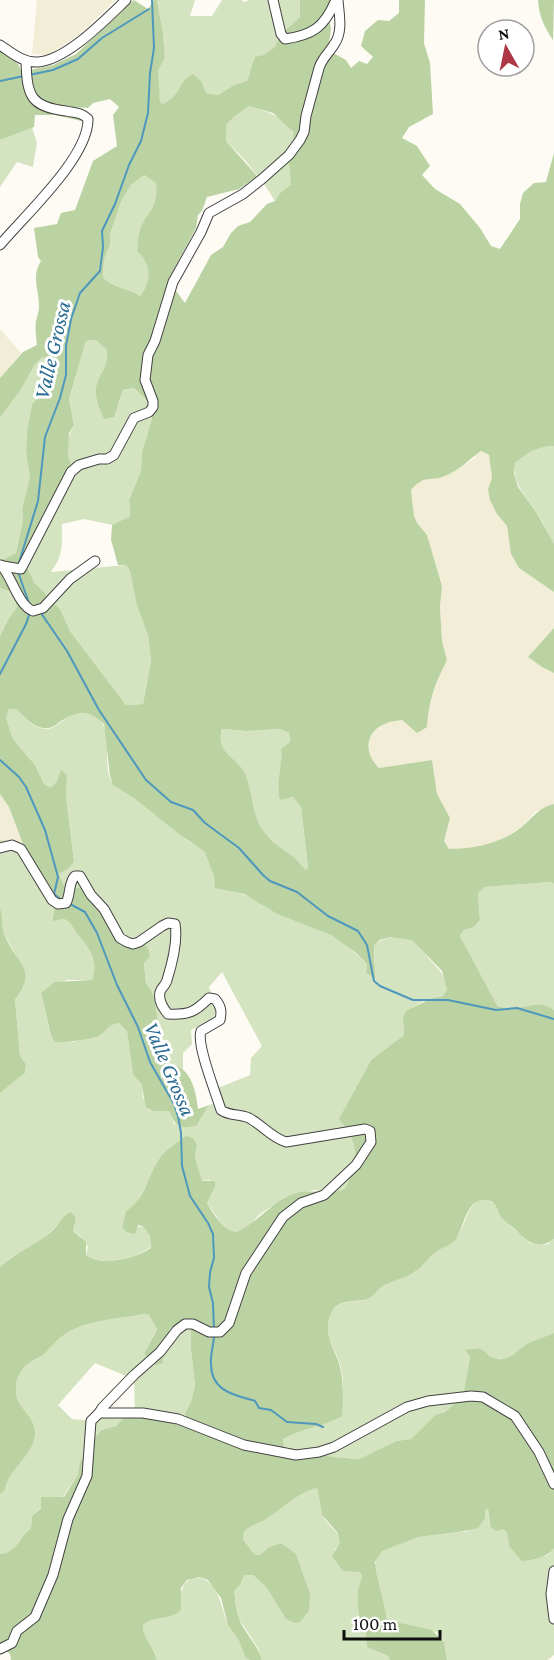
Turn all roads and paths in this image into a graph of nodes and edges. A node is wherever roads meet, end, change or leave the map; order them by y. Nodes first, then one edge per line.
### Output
1 (126, 0) edge
2 (273, 0) edge
3 (337, 0) edge
4 (0, 45) edge
5 (26, 60) junction
6 (0, 245) edge
7 (95, 561) dead end
8 (1, 565) edge
9 (0, 848) edge
10 (99, 1413) junction
11 (554, 1484) edge
12 (554, 1571) edge
13 (554, 1619) edge
14 (0, 1649) edge

1 - 5 street
2 - 3 street
3 - 8 street
4 - 5 street
5 - 6 street
7 - 8 street
9 - 10 street
10 - 11 street
10 - 14 street
12 - 13 street

